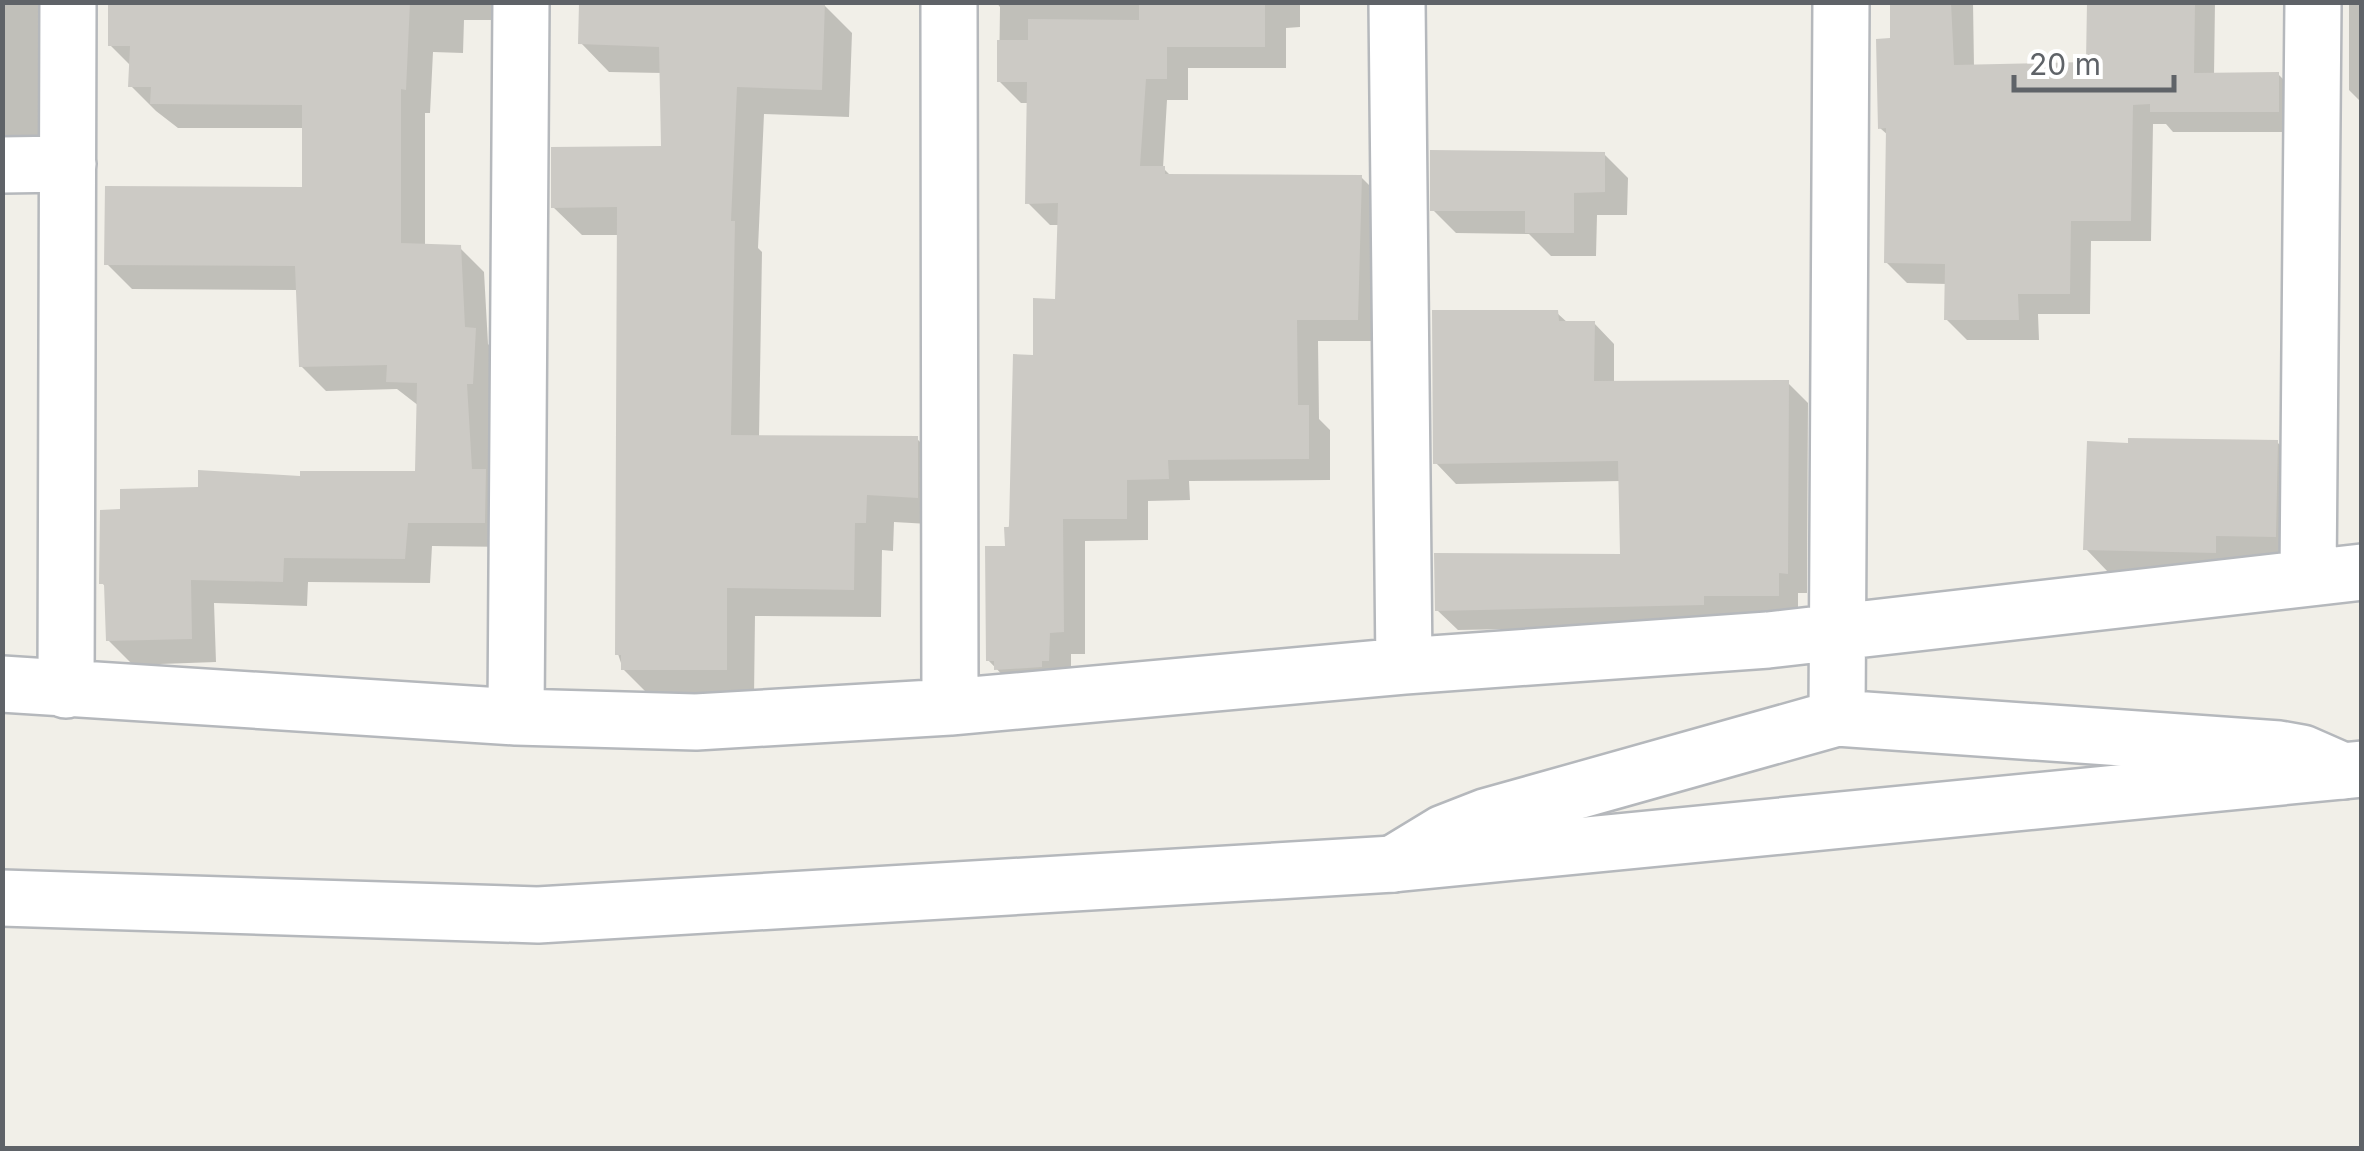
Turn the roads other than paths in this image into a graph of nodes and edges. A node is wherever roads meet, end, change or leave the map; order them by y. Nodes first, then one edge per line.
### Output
1 (68, 2) edge
2 (521, 2) edge
3 (949, 2) edge
4 (1397, 2) edge
5 (1840, 2) edge
6 (2313, 2) edge
7 (68, 164) junction
8 (2, 165) edge
9 (2362, 572) edge
10 (2308, 578) junction
11 (1836, 630) junction
12 (1404, 666) junction
13 (2, 684) edge
14 (66, 690) junction
15 (950, 708) junction
16 (516, 717) junction
17 (1837, 718) junction
18 (2352, 770) edge
19 (1393, 864) junction
20 (13, 888) edge

1 - 7 street
2 - 16 street
3 - 15 street
4 - 12 street
5 - 11 street
6 - 10 street
7 - 8 street
7 - 14 street
9 - 10 street
10 - 11 street
11 - 12 street
11 - 17 street
12 - 15 street
13 - 14 street
14 - 16 street
15 - 16 street
17 - 18 street
17 - 19 street
18 - 19 street
19 - 20 street

